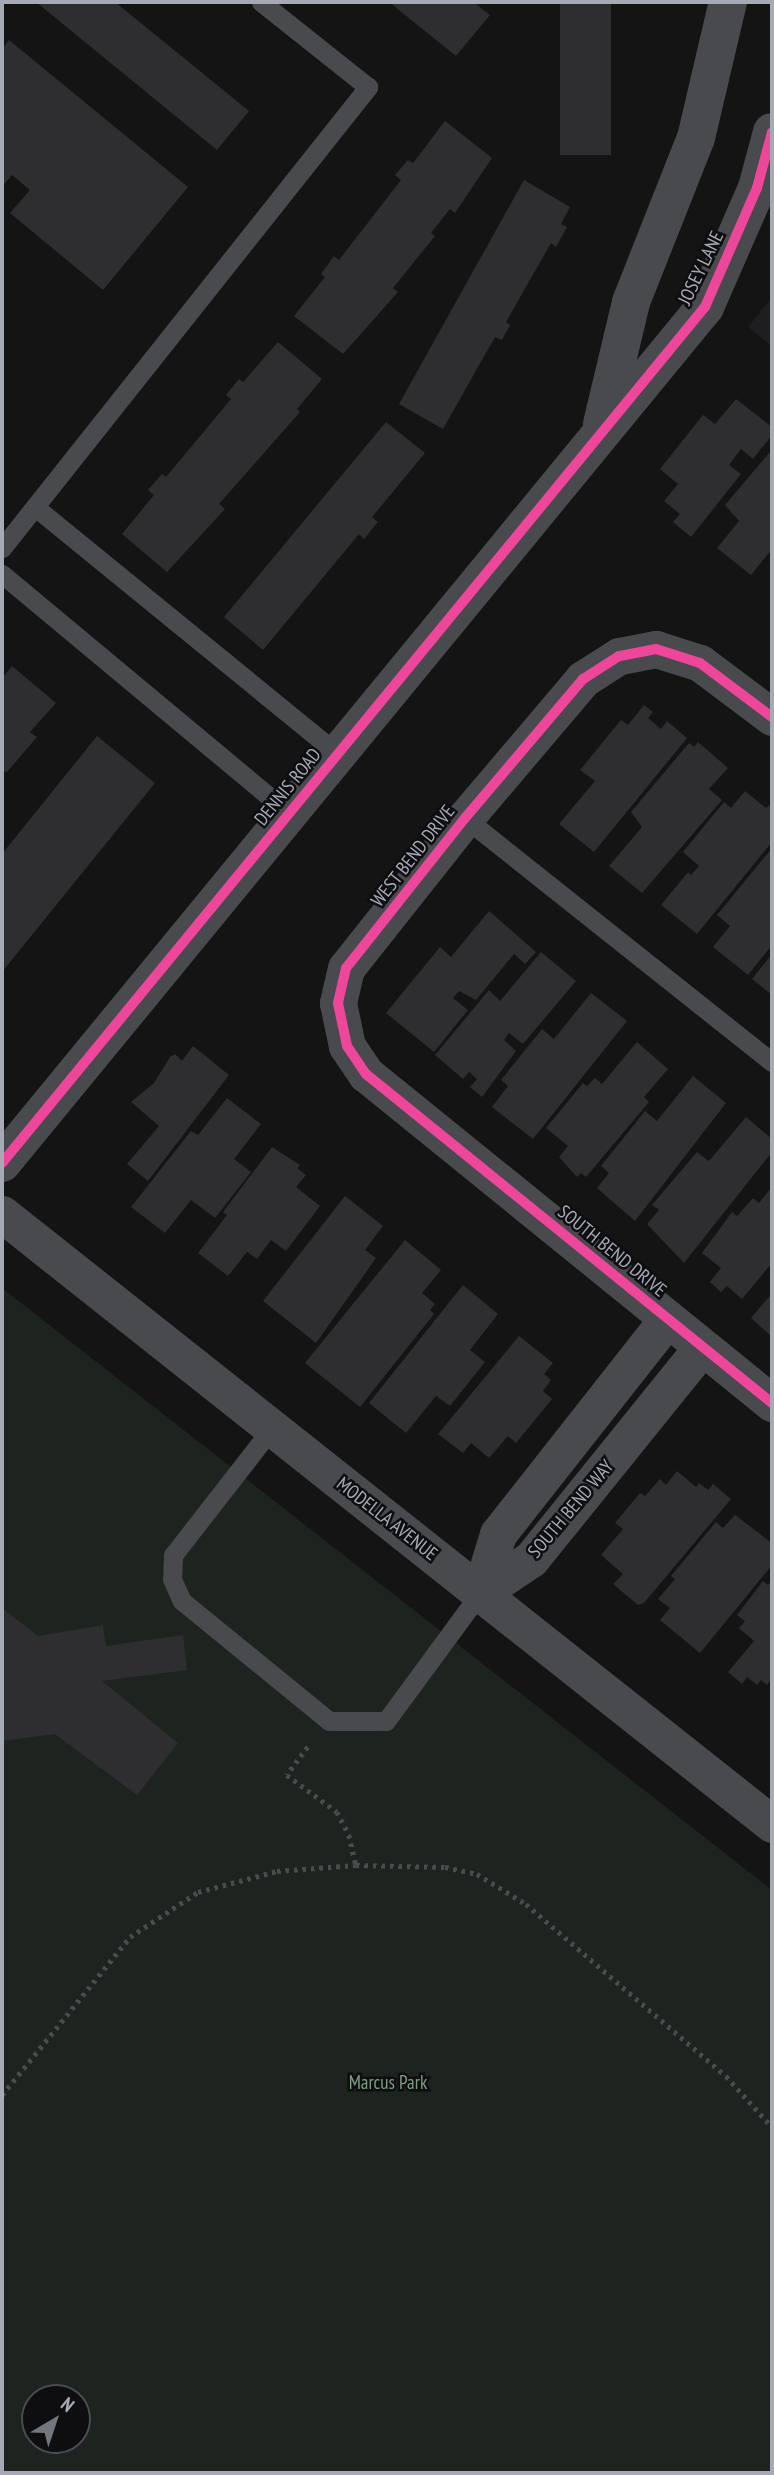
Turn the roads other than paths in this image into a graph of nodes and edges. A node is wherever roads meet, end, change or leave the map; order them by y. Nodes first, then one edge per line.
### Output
1 (261, 2) edge
2 (728, 2) edge
3 (772, 132) edge
4 (765, 183) edge
5 (600, 432) junction
6 (35, 506) junction
7 (2, 548) edge
8 (2, 574) edge
9 (772, 717) edge
10 (338, 754) junction
11 (289, 813) junction
12 (465, 817) junction
13 (772, 1062) edge
14 (430, 1126) joint
15 (2, 1163) edge
16 (2, 1214) edge
17 (667, 1319) junction
18 (702, 1347) junction
19 (772, 1403) edge
20 (272, 1429) junction
21 (480, 1593) junction
22 (772, 1824) edge

1 - 6 lane
2 - 5 street
3 - 4 street, JOSEY LANE
4 - 5 street, JOSEY LANE
5 - 10 street, DENNIS ROAD
6 - 7 lane
6 - 10 lane
8 - 11 lane
9 - 12 street, WEST BEND DRIVE
10 - 11 street, DENNIS ROAD
11 - 15 street, DENNIS ROAD
12 - 13 lane
12 - 14 street, WEST BEND DRIVE
14 - 17 street, SOUTH BEND DRIVE
16 - 20 street, MODELLA AVENUE
17 - 18 street, SOUTH BEND DRIVE
17 - 21 street, SOUTH BEND WAY
18 - 19 street, SOUTH BEND DRIVE
18 - 21 street, SOUTH BEND WAY
20 - 21 street, MODELLA AVENUE
20 - 21 lane
21 - 22 street, MODELLA AVENUE

